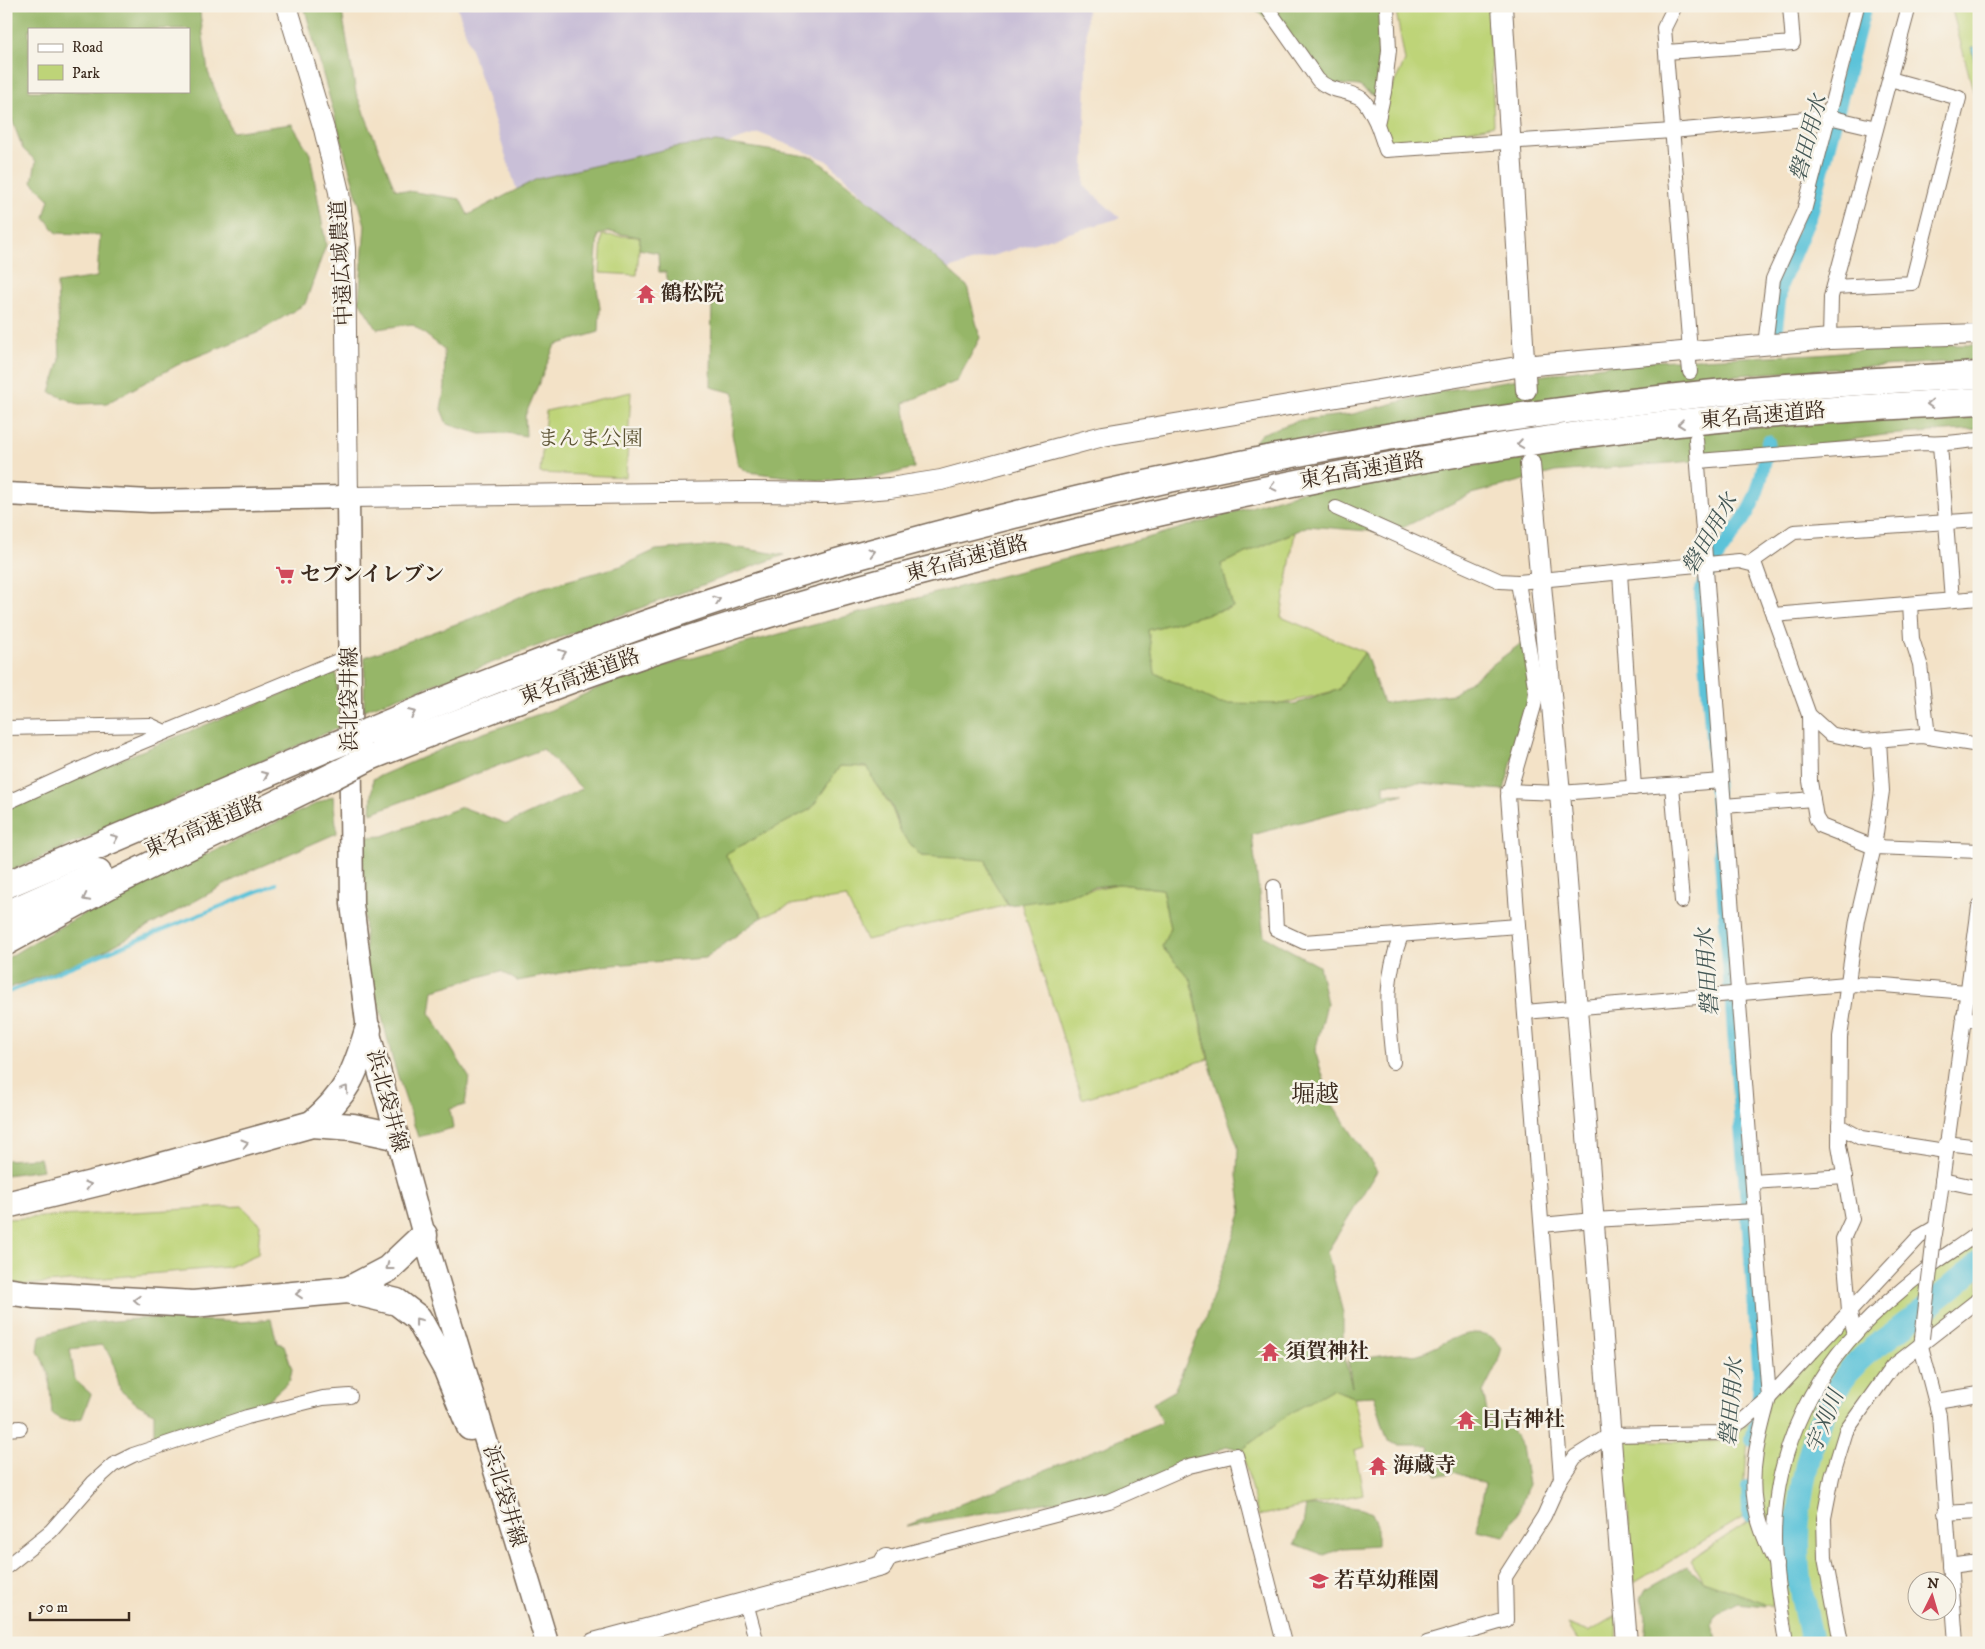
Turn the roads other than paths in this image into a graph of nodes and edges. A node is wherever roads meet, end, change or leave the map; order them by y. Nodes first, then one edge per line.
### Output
1 (287, 6) edge
2 (1266, 6) edge
3 (1388, 6) edge
4 (1502, 6) edge
5 (1675, 6) edge
6 (1790, 6) edge
7 (1857, 6) edge
8 (1909, 6) edge
9 (1666, 52) junction
10 (1890, 78) junction
11 (1829, 117) junction
12 (1377, 124) junction
13 (1876, 128) junction
14 (1672, 131) junction
15 (1512, 142) junction
16 (1834, 287) junction
17 (1979, 334) edge
18 (1830, 340) junction
19 (1765, 345) junction
20 (1689, 351) junction
21 (1523, 366) junction
22 (1690, 372) dead end
23 (1979, 376) edge
24 (1526, 390) dead end
25 (1979, 401) edge
26 (1696, 439) dead end
27 (1979, 440) edge
28 (1940, 445) junction
29 (1698, 461) junction
30 (1530, 464) dead end
31 (6, 494) edge
32 (348, 497) junction
33 (1336, 508) dead end
34 (1979, 520) edge
35 (1946, 522) junction
36 (1750, 563) junction
37 (1705, 565) junction
38 (1620, 573) junction
39 (1541, 580) junction
40 (1518, 582) junction
41 (1979, 598) edge
42 (1952, 600) junction
43 (1910, 604) junction
44 (1773, 615) junction
45 (350, 656) junction
46 (1809, 714) junction
47 (6, 728) edge
48 (165, 732) junction
49 (1928, 737) junction
50 (1879, 740) junction
51 (368, 744) junction
52 (1979, 745) edge
53 (332, 765) junction
54 (1722, 781) junction
55 (1672, 785) junction
56 (1634, 788) junction
57 (1508, 791) junction
58 (1560, 793) junction
59 (1813, 799) junction
60 (6, 803) edge
61 (1724, 806) junction
62 (1874, 847) junction
63 (1979, 851) edge
64 (6, 885) edge
65 (1274, 887) dead end
66 (1682, 901) dead end
67 (1979, 907) edge
68 (6, 914) edge
69 (1518, 926) junction
70 (1401, 935) junction
71 (6, 942) edge
72 (1975, 958) edge
73 (1846, 984) junction
74 (1966, 992) junction
75 (1738, 994) junction
76 (1578, 1008) junction
77 (1525, 1012) junction
78 (1963, 1017) junction
79 (1979, 1021) edge
80 (368, 1030) junction
81 (1393, 1062) dead end
82 (312, 1124) junction
83 (1839, 1126) junction
84 (395, 1136) junction
85 (1946, 1147) junction
86 (1979, 1147) edge
87 (1845, 1176) junction
88 (1942, 1180) junction
89 (1753, 1182) junction
90 (1979, 1188) edge
91 (6, 1191) edge
92 (49, 1195) junction
93 (6, 1205) edge
94 (1755, 1211) junction
95 (1594, 1220) junction
96 (1542, 1225) junction
97 (1935, 1232) junction
98 (1979, 1232) edge
99 (424, 1235) junction
100 (6, 1290) edge
101 (348, 1290) junction
102 (1979, 1299) edge
103 (1849, 1310) junction
104 (1855, 1334) junction
105 (1922, 1342) junction
106 (1979, 1394) edge
107 (350, 1396) dead end
108 (1768, 1398) junction
109 (1936, 1401) junction
110 (470, 1426) junction
111 (1610, 1435) junction
112 (1561, 1478) junction
113 (1979, 1511) edge
114 (1945, 1513) junction
115 (886, 1560) joint
116 (1979, 1562) edge
117 (1776, 1566) junction
118 (1950, 1566) junction
119 (6, 1567) edge
120 (746, 1603) junction
121 (533, 1643) edge
122 (547, 1643) edge
123 (594, 1643) edge
124 (757, 1643) edge
125 (1284, 1643) edge
126 (1427, 1643) edge
127 (1627, 1643) edge
128 (1786, 1643) edge
129 (1841, 1643) edge
130 (1956, 1643) edge

1 - 32 street, 中遠広域農道
2 - 12 street
3 - 12 street
4 - 15 street
5 - 9 street
6 - 9 street
7 - 11 street
8 - 10 street
9 - 14 street
10 - 13 street
10 - 16 street
11 - 13 street
11 - 14 street
11 - 19 street
12 - 15 street
13 - 16 street
14 - 15 street
14 - 20 street
15 - 21 street
16 - 18 street
17 - 18 street
18 - 19 street
19 - 20 street
20 - 21 street
20 - 22 street
21 - 24 street
21 - 32 street
51 -> 23 highway, 東名高速道路
25 -> 51 highway, 東名高速道路
26 - 29 street
27 - 28 street
28 - 29 street
28 - 35 street
29 - 37 street
30 - 39 street
31 - 32 main road
32 - 45 main road, 浜北袋井線
33 - 40 street
34 - 35 street
35 - 36 street
35 - 42 street
36 - 37 street
36 - 44 street
37 - 38 street
37 - 54 street
38 - 39 street
38 - 56 street
39 - 40 street
39 - 58 street
40 - 57 street
41 - 42 street
42 - 43 street
43 - 44 street
43 - 49 street
44 - 46 street
45 - 48 street
45 - 80 main road, 浜北袋井線
46 - 50 street
46 - 59 street
47 - 48 street
48 - 60 street
49 - 50 street
49 - 52 street
50 - 62 street
51 - 53 highway, 東名高速道路, bridge
64 -> 53 highway, 東名高速道路
53 - 68 highway, 東名高速道路
53 -> 71 highway
54 - 55 street
54 - 61 street
55 - 56 street
55 - 66 street
56 - 58 street
57 - 58 street
57 - 69 street
58 - 76 street
59 - 61 street
59 - 62 street
61 - 75 street
62 - 63 street
62 - 73 street
65 - 70 street
67 - 72 street
69 - 70 street
69 - 77 street
70 - 81 street
72 - 74 street
73 - 74 street
73 - 75 street
73 - 83 street
74 - 78 street
75 - 76 street
75 - 89 street
76 - 77 street
76 - 95 street
77 - 96 street
78 - 79 street
78 - 85 street
82 -> 80 highway
80 - 84 main road, 浜北袋井線
82 - 84 highway
92 -> 82 highway
83 - 85 street
83 - 87 street
84 - 99 main road, 浜北袋井線
85 - 86 street
85 - 88 street
87 - 89 street
87 - 103 street
88 - 90 street
88 - 97 street
89 - 94 street
91 - 92 highway
92 - 93 highway
94 - 95 street
94 - 108 street
95 - 96 street
95 - 111 street
96 - 112 street
97 - 103 street
97 - 105 street, bridge
98 - 104 street
99 -> 101 highway
99 - 110 main road, 浜北袋井線
99 - 122 main road, 浜北袋井線
101 -> 100 highway
110 -> 101 highway
102 - 105 street
103 - 104 street
103 - 108 street
104 - 117 street
105 - 109 street
105 - 129 street
106 - 109 street
107 - 119 street
108 - 111 street
108 - 117 street
109 - 114 street
110 - 121 main road, 浜北袋井線
111 - 112 street
111 - 127 street
112 - 126 street
113 - 114 street
114 - 118 street
115 - 120 street
115 - 125 street
116 - 118 street
117 - 128 street
118 - 130 street
120 - 123 street
120 - 124 street

